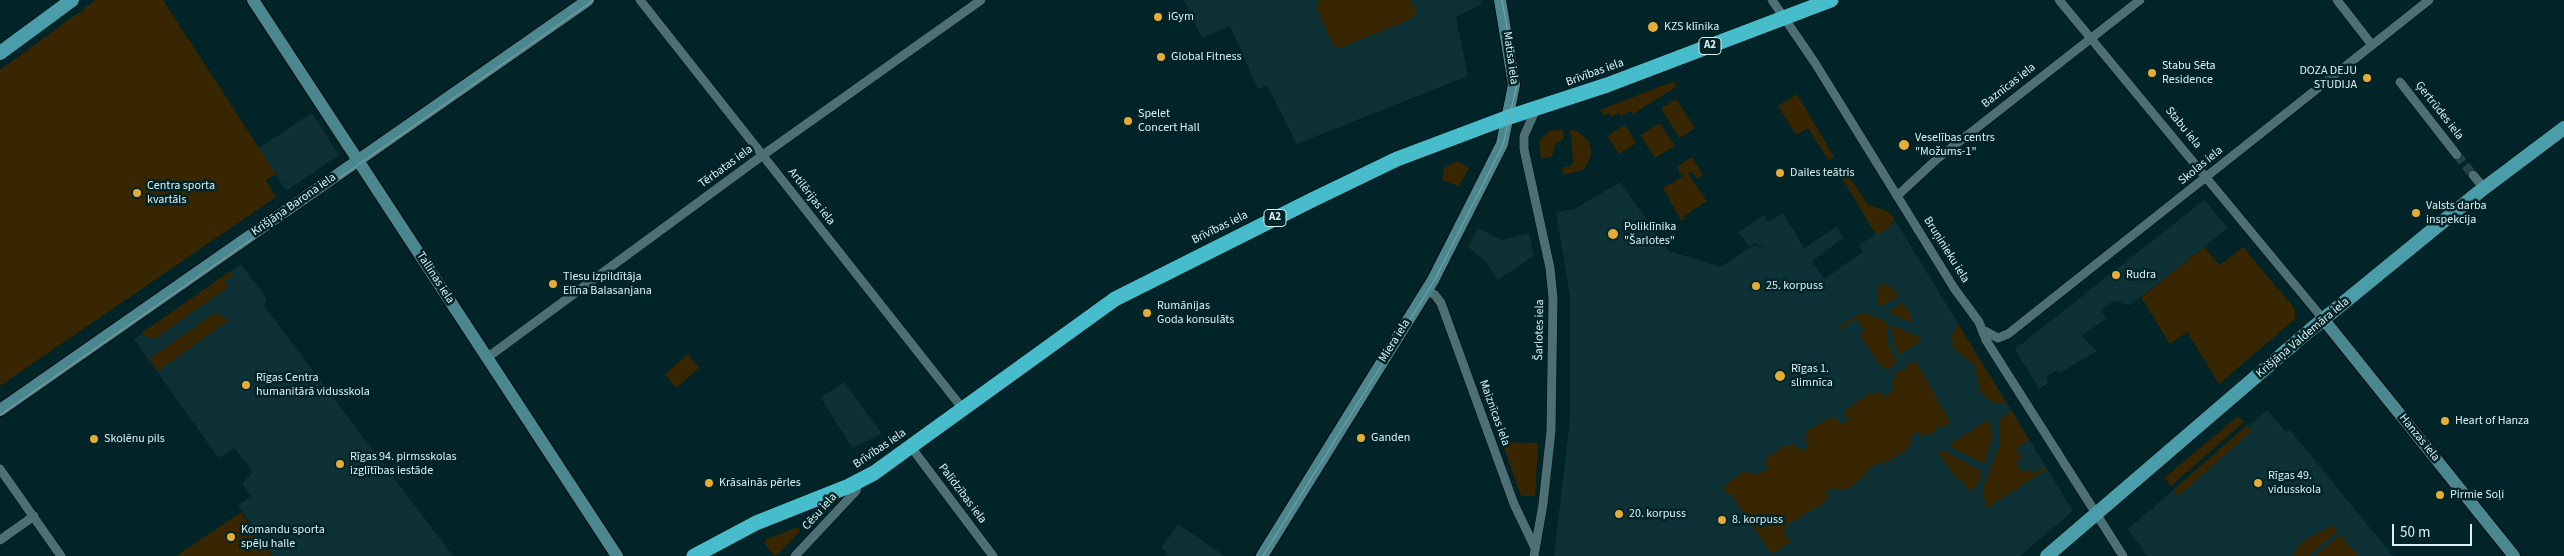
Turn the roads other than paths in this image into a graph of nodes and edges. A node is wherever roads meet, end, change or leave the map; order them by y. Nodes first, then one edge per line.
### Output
1 (72, 0) edge
2 (252, 0) edge
3 (588, 0) edge
4 (640, 0) edge
5 (981, 0) edge
6 (1500, 0) edge
7 (1772, 0) edge
8 (1831, 0) edge
9 (2059, 0) edge
10 (2140, 0) edge
11 (2337, 0) edge
12 (2429, 0) edge
13 (1786, 18) junction
14 (2091, 38) junction
15 (2372, 45) junction
16 (0, 53) edge
17 (2400, 82) dead end
18 (1536, 110) junction
19 (1509, 117) junction
20 (2564, 128) edge
21 (763, 155) junction
22 (2457, 155) tunnel mouth
23 (358, 161) junction
24 (2473, 175) tunnel mouth
25 (2206, 177) junction
26 (2484, 188) junction
27 (1897, 196) junction
28 (1426, 290) junction
29 (2324, 320) junction
30 (1985, 331) junction
31 (488, 357) junction
32 (963, 409) junction
33 (0, 410) edge
34 (911, 447) junction
35 (0, 468) edge
36 (859, 481) junction
37 (2096, 514) junction
38 (34, 516) junction
39 (0, 540) edge
40 (1534, 552) edge
41 (61, 556) edge
42 (617, 556) edge
43 (694, 556) edge
44 (795, 556) edge
45 (993, 556) edge
46 (1262, 556) edge
47 (2047, 556) edge
48 (2123, 556) edge
49 (2514, 556) edge

1 - 16 main road
2 - 23 street, Tallinas iela
3 - 23 street, Krišjāņa Barona iela
4 - 21 street, Artilērijas iela
5 - 21 street, Tērbatas iela
6 - 19 street, Matīsa iela
7 - 13 street, Bruņinieku iela
8 - 13 highway, Brīvības iela / A2
9 - 14 street, Stabu iela
10 - 14 street, Baznīcas iela
11 - 15 street
12 - 15 street, Skolas iela
13 - 18 highway, Brīvības iela / A2
13 - 27 street, Bruņinieku iela
14 - 25 street, Stabu iela
14 - 27 street, Baznīcas iela
15 - 25 street, Skolas iela
17 - 22 street, Ģertrūdes iela
18 - 19 highway, Brīvības iela / A2
18 - 40 street, Šarlotes iela
19 - 28 street, Miera iela
19 - 32 highway, Brīvības iela / A2
20 - 26 main road, Krišjāņa Valdemāra iela
21 - 31 street, Tērbatas iela
21 - 32 street, Artilērijas iela
23 - 31 street, Tallinas iela
23 - 33 street, Krišjāņa Barona iela
24 - 26 street
25 - 29 street, Stabu iela
25 - 30 street, Skolas iela
26 - 29 main road, Krišjāņa Valdemāra iela
27 - 30 street, Bruņinieku iela
28 - 40 street, Maiznīcas iela
28 - 46 street, Miera iela
29 - 37 main road, Krišjāņa Valdemāra iela
29 - 49 street, Hanzas iela
30 - 37 street, Bruņinieku iela
31 - 42 street, Tallinas iela
32 - 34 highway, Brīvības iela / A2
34 - 36 highway, Brīvības iela / A2
34 - 45 street, Palīdzības iela
35 - 38 street
36 - 43 highway, Brīvības iela / A2
36 - 44 street, Cēsu iela
37 - 47 main road, Krišjāņa Valdemāra iela
37 - 48 street, Bruņinieku iela
38 - 39 street
38 - 41 street

